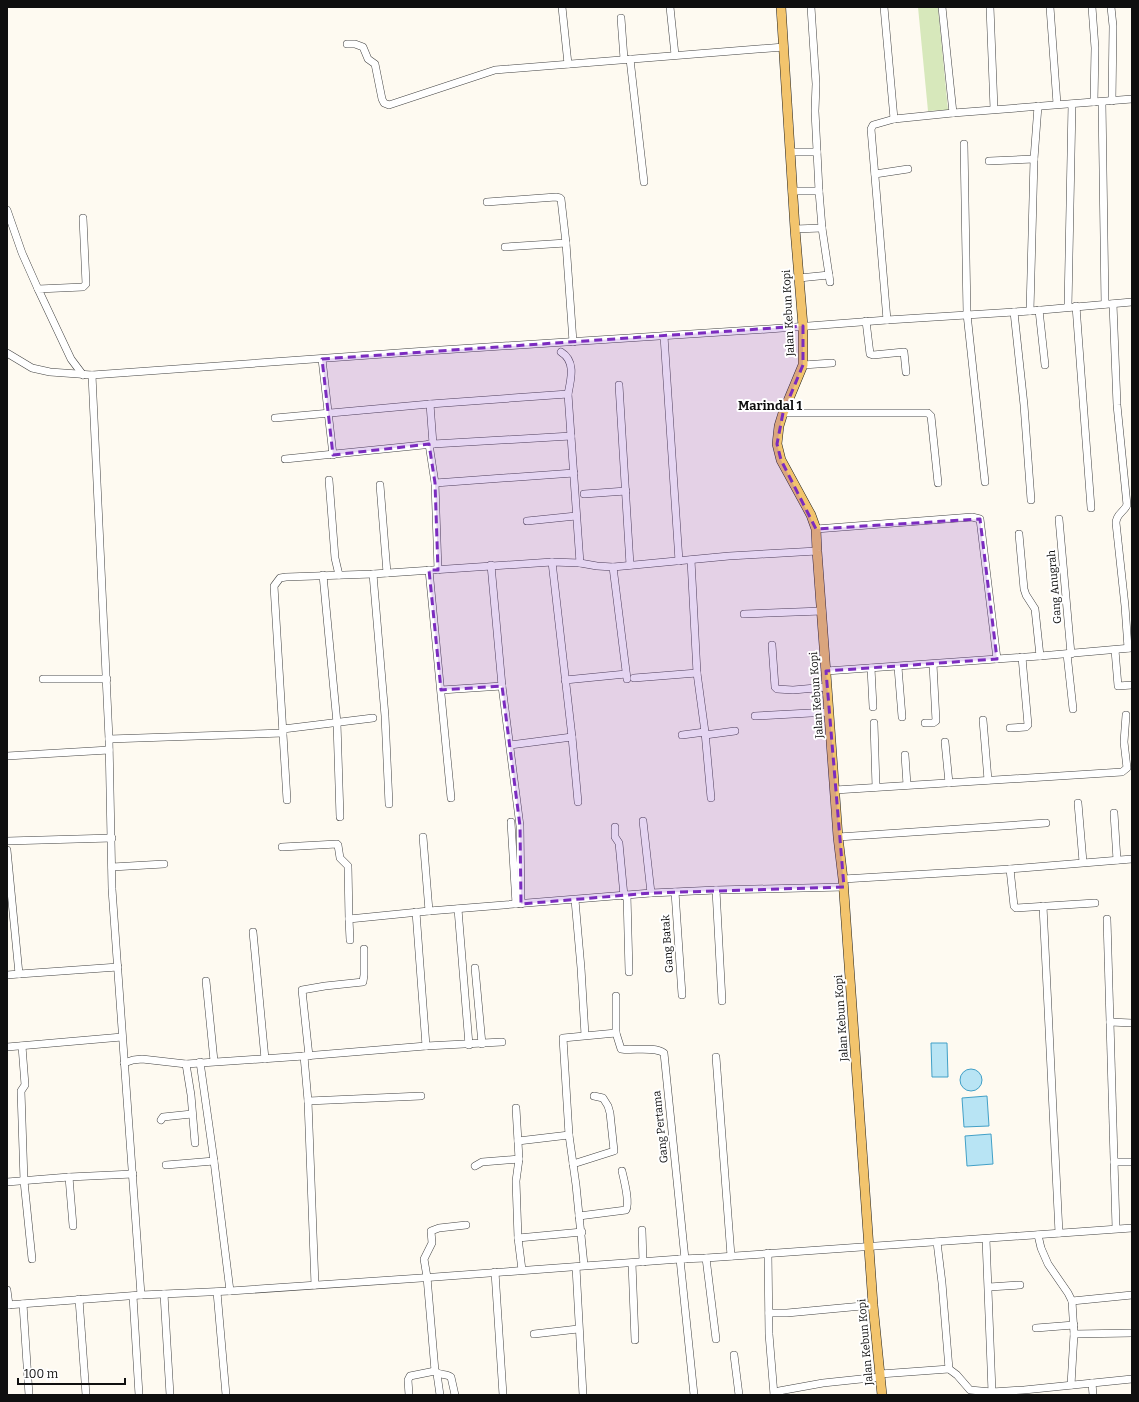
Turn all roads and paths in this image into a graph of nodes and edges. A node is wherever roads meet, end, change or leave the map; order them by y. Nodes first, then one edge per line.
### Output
1 (562, 7) edge
2 (670, 7) edge
3 (781, 7) edge
4 (811, 7) edge
5 (884, 7) edge
6 (942, 7) edge
7 (990, 7) edge
8 (1050, 7) edge
9 (1092, 7) edge
10 (1111, 7) edge
11 (621, 18) dead end
12 (347, 44) dead end
13 (784, 47) junction
14 (675, 55) junction
15 (627, 59) junction
16 (568, 64) junction
17 (1132, 99) edge
18 (1112, 101) junction
19 (1094, 102) junction
20 (1102, 102) junction
21 (1057, 104) junction
22 (1072, 104) junction
23 (1038, 106) junction
24 (994, 109) junction
25 (953, 113) junction
26 (894, 119) junction
27 (964, 144) dead end
28 (790, 152) junction
29 (817, 152) junction
30 (1034, 159) junction
31 (988, 161) dead end
32 (908, 169) dead end
33 (875, 174) junction
34 (644, 182) dead end
35 (792, 191) junction
36 (819, 191) junction
37 (487, 202) dead end
38 (7, 210) edge
39 (83, 218) dead end
40 (822, 228) junction
41 (795, 229) junction
42 (566, 243) junction
43 (506, 247) dead end
44 (799, 278) junction
45 (38, 289) junction
46 (1132, 302) edge
47 (1109, 304) junction
48 (1076, 306) junction
49 (1068, 307) junction
50 (1040, 310) junction
51 (1030, 311) junction
52 (1014, 312) junction
53 (967, 314) junction
54 (887, 320) junction
55 (866, 321) junction
56 (803, 326) junction
57 (664, 336) junction
58 (573, 342) junction
59 (561, 352) dead end
60 (7, 353) edge
61 (322, 359) junction
62 (832, 363) dead end
63 (803, 365) junction
64 (1045, 365) dead end
65 (906, 372) dead end
66 (83, 375) junction
67 (92, 375) junction
68 (619, 385) dead end
69 (568, 394) junction
70 (430, 404) junction
71 (783, 413) junction
72 (328, 414) junction
73 (275, 418) dead end
74 (571, 436) junction
75 (431, 444) junction
76 (333, 455) junction
77 (284, 459) dead end
78 (574, 473) junction
79 (329, 480) dead end
80 (984, 482) dead end
81 (435, 483) junction
82 (938, 483) dead end
83 (380, 485) dead end
84 (626, 491) junction
85 (584, 494) dead end
86 (1031, 500) dead end
87 (1091, 508) dead end
88 (576, 516) junction
89 (1059, 519) dead end
90 (527, 521) dead end
91 (816, 529) junction
92 (1019, 534) dead end
93 (817, 550) junction
94 (691, 560) junction
95 (679, 561) junction
96 (552, 562) junction
97 (580, 563) junction
98 (491, 565) junction
99 (630, 565) junction
100 (614, 567) junction
101 (429, 570) junction
102 (438, 570) junction
103 (387, 573) junction
104 (373, 574) junction
105 (339, 575) junction
106 (323, 576) junction
107 (1128, 606) edge
108 (822, 610) junction
109 (744, 614) dead end
110 (772, 645) dead end
111 (1130, 648) edge
112 (1115, 650) junction
113 (1069, 654) junction
114 (1040, 656) junction
115 (1022, 657) junction
116 (997, 659) junction
117 (933, 664) junction
118 (898, 667) junction
119 (871, 668) junction
120 (826, 671) junction
121 (697, 674) junction
122 (629, 677) junction
123 (43, 679) dead end
124 (106, 679) junction
125 (565, 680) junction
126 (1132, 685) edge
127 (502, 686) junction
128 (827, 687) junction
129 (441, 690) junction
130 (873, 707) dead end
131 (1073, 709) dead end
132 (829, 712) junction
133 (1126, 715) dead end
134 (755, 716) dead end
135 (902, 717) dead end
136 (373, 718) dead end
137 (983, 720) dead end
138 (337, 723) junction
139 (874, 723) dead end
140 (926, 723) dead end
141 (1010, 728) dead end
142 (283, 731) junction
143 (735, 732) dead end
144 (705, 734) junction
145 (682, 735) dead end
146 (572, 737) junction
147 (110, 739) junction
148 (945, 742) dead end
149 (510, 745) junction
150 (109, 750) junction
151 (905, 755) dead end
152 (7, 756) edge
153 (988, 780) junction
154 (949, 783) junction
155 (907, 785) junction
156 (876, 787) junction
157 (835, 790) junction
158 (450, 798) dead end
159 (711, 798) dead end
160 (287, 800) dead end
161 (578, 802) dead end
162 (389, 804) dead end
163 (1078, 804) dead end
164 (1114, 813) dead end
165 (340, 818) dead end
166 (643, 821) dead end
167 (511, 822) dead end
168 (1046, 823) dead end
169 (615, 826) dead end
170 (423, 836) dead end
171 (838, 837) junction
172 (112, 838) junction
173 (7, 841) edge
174 (282, 847) dead end
175 (7, 850) edge
176 (1132, 858) edge
177 (1117, 860) junction
178 (1083, 862) junction
179 (164, 864) dead end
180 (112, 867) junction
181 (1010, 869) junction
182 (844, 883) junction
183 (716, 890) junction
184 (675, 892) junction
185 (651, 893) junction
186 (626, 895) junction
187 (575, 900) junction
188 (1095, 903) dead end
189 (519, 904) junction
190 (1043, 906) junction
191 (458, 909) junction
192 (429, 911) junction
193 (416, 912) junction
194 (349, 919) junction
195 (1107, 919) dead end
196 (253, 932) dead end
197 (350, 940) dead end
198 (364, 949) dead end
199 (118, 967) junction
200 (475, 968) dead end
201 (629, 972) dead end
202 (19, 974) junction
203 (7, 975) edge
204 (206, 981) dead end
205 (682, 995) dead end
206 (616, 996) dead end
207 (722, 1001) dead end
208 (1110, 1022) junction
209 (1132, 1023) edge
210 (616, 1033) junction
211 (584, 1035) junction
212 (122, 1037) junction
213 (502, 1042) dead end
214 (482, 1044) junction
215 (469, 1045) junction
216 (22, 1046) junction
217 (426, 1046) junction
218 (7, 1047) edge
219 (306, 1056) junction
220 (716, 1058) dead end
221 (265, 1059) junction
222 (214, 1061) junction
223 (200, 1062) junction
224 (124, 1063) junction
225 (186, 1064) junction
226 (421, 1096) dead end
227 (594, 1096) dead end
228 (308, 1101) junction
229 (516, 1108) dead end
230 (192, 1114) junction
231 (161, 1120) dead end
232 (569, 1136) junction
233 (518, 1141) junction
234 (195, 1143) dead end
235 (519, 1159) junction
236 (214, 1161) junction
237 (1114, 1162) junction
238 (1132, 1162) edge
239 (573, 1164) junction
240 (166, 1165) dead end
241 (475, 1166) dead end
242 (622, 1171) dead end
243 (133, 1174) junction
244 (69, 1177) junction
245 (24, 1181) junction
246 (7, 1182) edge
247 (579, 1216) junction
248 (466, 1225) dead end
249 (73, 1226) dead end
250 (1116, 1228) junction
251 (1132, 1228) edge
252 (642, 1230) dead end
253 (582, 1232) junction
254 (1059, 1233) junction
255 (1038, 1235) junction
256 (518, 1238) junction
257 (986, 1239) junction
258 (936, 1242) junction
259 (870, 1246) junction
260 (768, 1253) junction
261 (731, 1256) junction
262 (706, 1258) junction
263 (32, 1259) dead end
264 (682, 1259) junction
265 (644, 1262) junction
266 (632, 1263) junction
267 (584, 1265) junction
268 (576, 1267) junction
269 (522, 1270) junction
270 (495, 1272) junction
271 (427, 1278) junction
272 (315, 1285) junction
273 (1020, 1285) dead end
274 (989, 1288) junction
275 (7, 1290) edge
276 (230, 1291) junction
277 (217, 1292) junction
278 (164, 1294) junction
279 (141, 1295) junction
280 (1132, 1295) edge
281 (133, 1296) junction
282 (79, 1299) junction
283 (1072, 1301) junction
284 (23, 1304) junction
285 (8, 1305) edge
286 (874, 1305) junction
287 (769, 1313) junction
288 (1074, 1324) junction
289 (1036, 1328) dead end
290 (578, 1329) junction
291 (1132, 1333) edge
292 (534, 1334) dead end
293 (1074, 1334) junction
294 (716, 1339) dead end
295 (635, 1340) dead end
296 (734, 1355) dead end
297 (949, 1368) junction
298 (436, 1373) junction
299 (880, 1376) junction
300 (1132, 1379) edge
301 (1092, 1383) junction
302 (1071, 1385) junction
303 (992, 1392) junction
304 (969, 1393) edge
305 (1024, 1393) edge
306 (29, 1395) edge
307 (86, 1395) edge
308 (139, 1395) edge
309 (170, 1395) edge
310 (226, 1395) edge
311 (409, 1395) edge
312 (440, 1395) edge
313 (455, 1395) edge
314 (503, 1395) edge
315 (583, 1395) edge
316 (694, 1395) edge
317 (739, 1395) edge
318 (774, 1395) edge
319 (882, 1395) edge
320 (1093, 1395) edge

1 - 16 street
2 - 14 street
3 - 13 main road, Jalan Kebun Kopi
4 - 29 street
5 - 26 street
6 - 25 street
7 - 24 street
8 - 21 street
9 - 19 street
10 - 18 street
11 - 15 street
12 - 16 street
13 - 14 street
13 - 28 main road, Jalan Kebun Kopi
14 - 15 street
15 - 16 street
15 - 34 street
17 - 18 street
18 - 20 street
19 - 20 street
19 - 22 street
20 - 47 street
21 - 22 street
21 - 23 street
22 - 49 street
23 - 24 street
23 - 30 street
24 - 25 street
25 - 26 street
26 - 33 street
27 - 53 street
28 - 29 street
28 - 35 main road, Jalan Kebun Kopi
29 - 36 street
30 - 31 street
30 - 51 street
32 - 33 street
33 - 54 street
35 - 36 street
35 - 41 main road, Jalan Kebun Kopi
36 - 40 street
37 - 42 street
38 - 45 street
39 - 45 street
40 - 41 street
40 - 44 street
41 - 44 main road, Jalan Kebun Kopi
42 - 43 street
42 - 58 street
44 - 56 main road, Jalan Kebun Kopi
45 - 66 street
46 - 47 street
47 - 48 street
47 - 107 street
48 - 49 street
48 - 87 street
49 - 50 street
50 - 51 street
50 - 64 street
51 - 52 street
52 - 53 street
52 - 86 street
53 - 54 street
53 - 80 street
54 - 55 street
55 - 56 street
55 - 65 street
56 - 57 street
56 - 63 main road, Jalan Kebun Kopi
57 - 58 street
57 - 95 street
58 - 61 street
59 - 69 street
60 - 66 street
61 - 67 street
61 - 72 street
62 - 63 street
63 - 71 main road, Jalan Kebun Kopi
66 - 67 street
67 - 124 street
68 - 84 street
69 - 70 street
69 - 74 street
70 - 72 street
70 - 75 street
71 - 82 street
71 - 91 main road, Jalan Kebun Kopi
72 - 73 street
72 - 76 street
74 - 75 street
74 - 78 street
75 - 76 street
75 - 81 street
76 - 77 street
78 - 81 street
78 - 88 street
79 - 105 street
81 - 102 street
83 - 103 street
84 - 85 street
84 - 99 street
88 - 90 street
88 - 97 street
89 - 113 street, Gang Anugrah
91 - 93 main road, Jalan Kebun Kopi
91 - 116 street
92 - 114 street
93 - 94 street
93 - 108 main road, Jalan Kebun Kopi
94 - 95 street
94 - 121 street
95 - 99 street
96 - 97 street
96 - 98 street
96 - 125 street
97 - 100 street
98 - 102 street
98 - 127 street
99 - 100 street
100 - 122 street
101 - 102 street
101 - 103 street
101 - 129 street
103 - 104 street
104 - 105 street
104 - 162 street
105 - 106 street
106 - 138 street
106 - 142 street
107 - 111 street
108 - 109 street
108 - 120 main road, Jalan Kebun Kopi
110 - 128 street
111 - 112 street
112 - 113 street
112 - 126 street
113 - 114 street
113 - 131 street, Gang Anugrah
114 - 115 street
115 - 116 street
115 - 141 street
116 - 117 street
117 - 118 street
117 - 140 street
118 - 119 street
118 - 135 street
119 - 120 street
119 - 130 street
120 - 128 main road, Jalan Kebun Kopi
121 - 122 street
121 - 144 street
122 - 125 street
123 - 124 street
124 - 147 street
125 - 146 street
127 - 129 street
127 - 149 street
128 - 132 main road, Jalan Kebun Kopi
129 - 158 street
132 - 134 street
132 - 157 main road, Jalan Kebun Kopi
133 - 153 street
136 - 138 street
137 - 153 street
138 - 142 street
138 - 165 street
139 - 156 street
142 - 147 street
142 - 160 street
143 - 144 street
144 - 145 street
144 - 159 street
146 - 149 street
146 - 161 street
147 - 150 street
148 - 154 street
149 - 189 street
150 - 152 street
150 - 172 street
151 - 155 street
153 - 154 street
154 - 155 street
155 - 156 street
156 - 157 street
157 - 171 main road, Jalan Kebun Kopi
163 - 178 street
164 - 177 street
166 - 185 street
167 - 189 street
168 - 171 street
169 - 186 street
170 - 192 street
171 - 182 main road, Jalan Kebun Kopi
172 - 173 street
172 - 180 street
174 - 194 street
175 - 202 street
176 - 177 street
177 - 178 street
178 - 181 street
179 - 180 street
180 - 199 street
181 - 182 street
181 - 190 street
182 - 183 street
182 - 259 main road, Jalan Kebun Kopi
183 - 184 street
183 - 207 street
184 - 185 street
184 - 205 street, Gang Batak
185 - 186 street
186 - 187 street
186 - 201 street
187 - 189 street
187 - 211 street
188 - 190 street
189 - 191 street
190 - 254 street
191 - 192 street
191 - 215 street
192 - 193 street
193 - 194 street
193 - 217 street
194 - 197 street
195 - 208 street
196 - 221 street
198 - 219 street
199 - 202 street
199 - 212 street
200 - 214 street
202 - 203 street
204 - 222 street
206 - 210 street
208 - 209 street
208 - 237 street
210 - 211 street
210 - 264 street, Gang Pertama
211 - 232 street
212 - 216 street
212 - 224 street
213 - 214 street
214 - 215 street
215 - 217 street
216 - 218 street
216 - 245 street
217 - 219 street
219 - 221 street
219 - 228 street
220 - 261 street
221 - 222 street
222 - 223 street
223 - 225 street
223 - 236 street
224 - 225 street
224 - 243 street
225 - 230 street
226 - 228 street
227 - 239 street
228 - 272 street
229 - 233 street
230 - 231 street
230 - 234 street
232 - 233 street
232 - 239 street
233 - 235 street
235 - 241 street
235 - 256 street
236 - 240 street
236 - 276 street
237 - 238 street
237 - 250 street
239 - 247 street
242 - 247 street
243 - 244 street
243 - 279 street
244 - 245 street
244 - 249 street
245 - 246 street
245 - 263 street
247 - 253 street
248 - 271 street
250 - 251 street
250 - 254 street
252 - 265 street
253 - 256 street
253 - 267 street
254 - 255 street
255 - 257 street
255 - 283 street
256 - 269 street
257 - 258 street
257 - 274 street
258 - 259 street
258 - 297 street
259 - 260 street
259 - 286 main road, Jalan Kebun Kopi
260 - 261 street
260 - 287 street
261 - 262 street
262 - 264 street
262 - 294 street
264 - 265 street
264 - 316 street
265 - 266 street
266 - 267 street
266 - 295 street
267 - 268 street
268 - 269 street
268 - 290 street
269 - 270 street
270 - 271 street
270 - 314 street
271 - 272 street
271 - 298 street
272 - 276 street
273 - 274 street
274 - 303 street
275 - 285 street
276 - 277 street
277 - 278 street
277 - 310 street
278 - 279 street
278 - 309 street
279 - 281 street
280 - 283 street
281 - 282 street
281 - 308 street
282 - 284 street
282 - 307 street
283 - 288 street
284 - 285 street
284 - 306 street
286 - 287 street
286 - 299 main road, Jalan Kebun Kopi
287 - 318 street
288 - 289 street
288 - 293 street
290 - 292 street
290 - 315 street
291 - 293 street
293 - 302 street
296 - 317 street
297 - 299 street
297 - 304 street
298 - 311 street
298 - 312 street
298 - 313 street
299 - 318 street
299 - 319 main road, Jalan Kebun Kopi
300 - 301 street
301 - 302 street
301 - 320 street
302 - 305 street
303 - 304 street
303 - 305 street

